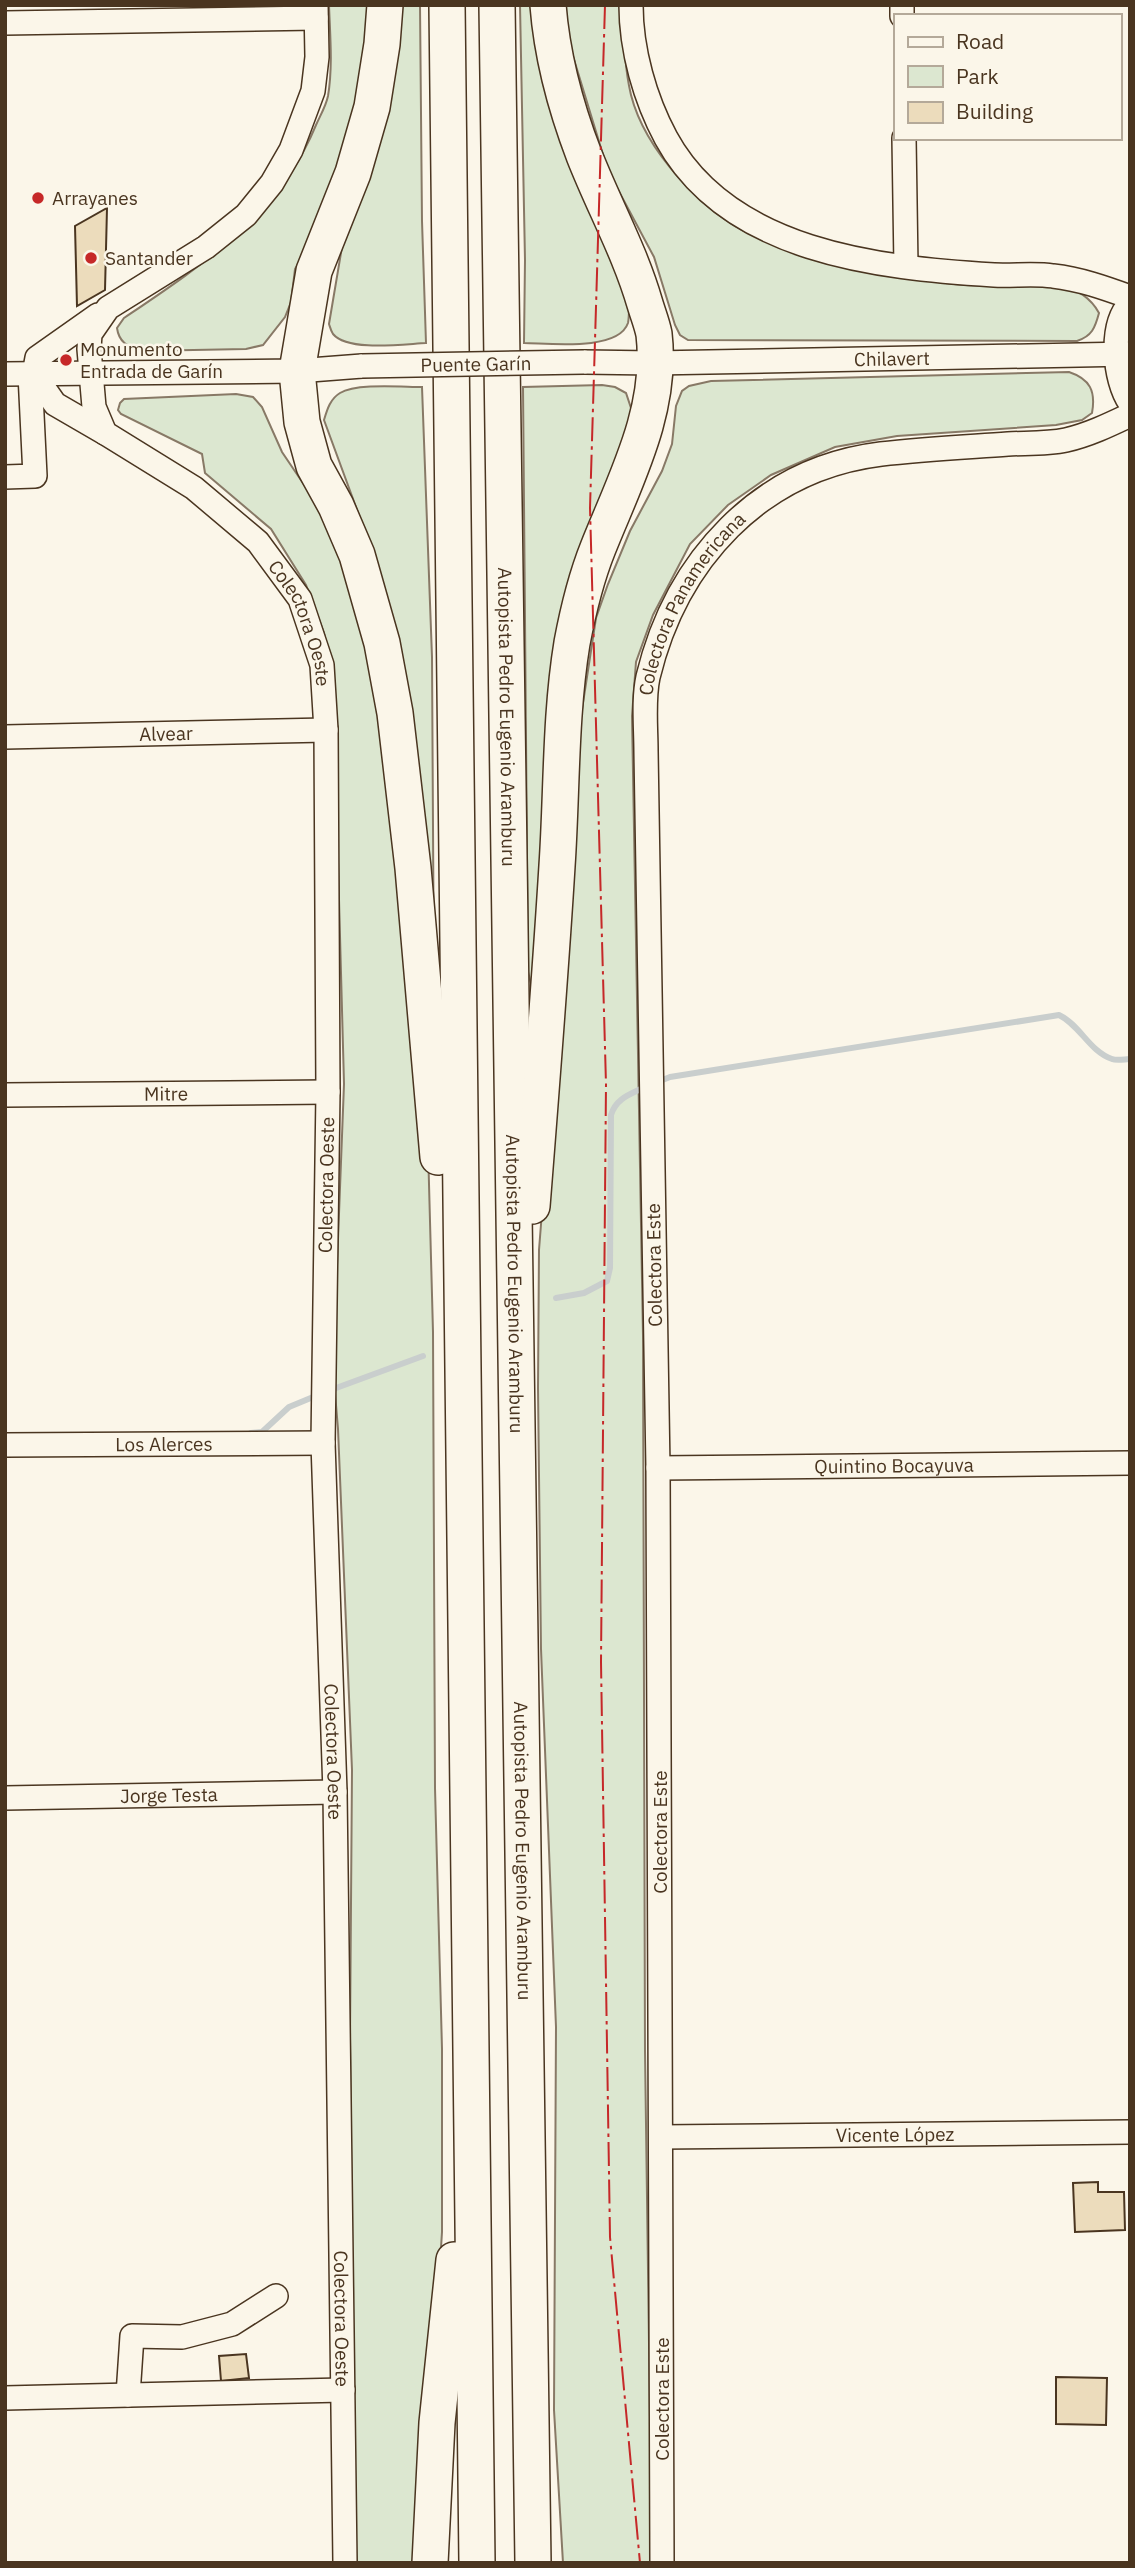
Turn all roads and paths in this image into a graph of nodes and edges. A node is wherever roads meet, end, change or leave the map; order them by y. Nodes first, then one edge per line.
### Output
1 (385, 5) edge
2 (446, 5) edge
3 (497, 5) edge
4 (548, 5) edge
5 (316, 11) edge
6 (631, 12) edge
7 (5, 23) edge
8 (904, 140) edge
9 (906, 266) junction
10 (1130, 297) edge
11 (1130, 304) edge
12 (107, 308) junction
13 (1124, 354) edge
14 (654, 363) junction
15 (297, 371) junction
16 (91, 372) junction
17 (5, 374) edge
18 (32, 374) junction
19 (1130, 403) edge
20 (1130, 415) edge
21 (105, 433) junction
22 (5, 477) edge
23 (326, 730) junction
24 (5, 737) edge
25 (328, 1092) junction
26 (5, 1095) edge
27 (651, 1102) joint
28 (462, 1398) junction
29 (515, 1419) junction
30 (323, 1443) junction
31 (5, 1445) edge
32 (1130, 1463) edge
33 (658, 1468) junction
34 (335, 1792) junction
35 (5, 1798) edge
36 (468, 1879) junction
37 (1130, 2132) edge
38 (661, 2137) junction
39 (528, 2154) junction
40 (276, 2297) dead end
41 (343, 2390) junction
42 (128, 2395) junction
43 (5, 2399) edge
44 (345, 2563) edge
45 (430, 2563) edge
46 (477, 2563) edge
47 (533, 2563) edge
48 (551, 2563) edge
49 (662, 2563) edge

1 - 15 highway
2 - 28 highway
3 - 29 highway, Autopista Pedro Eugenio Aramburu
4 - 14 highway
5 - 7 street
5 - 12 street
6 - 9 street
8 - 9 street
9 - 10 street
11 - 13 street
12 - 16 street
12 - 18 street
13 - 14 street, Chilavert
13 - 19 street
14 - 15 street, Puente Garín, bridge
14 - 29 highway
15 - 16 street, Puente Garín
15 - 28 highway
16 - 18 street, Puente Garín
16 - 21 street
17 - 18 street, Puente Garín
18 - 21 street, Colectora Oeste
18 - 22 street
20 - 27 street, Colectora Panamericana
21 - 23 street, Colectora Oeste
23 - 24 street, Alvear
23 - 25 street, Colectora Oeste
25 - 26 street, Mitre
25 - 30 street, Colectora Oeste
27 - 33 street, Colectora Este
28 - 36 highway
29 - 39 highway, Autopista Pedro Eugenio Aramburu
30 - 31 street, Los Alerces
30 - 34 street, Colectora Oeste
32 - 33 street, Quintino Bocayuva
33 - 38 street, Colectora Este
34 - 35 street, Jorge Testa
34 - 41 street, Colectora Oeste
36 - 45 highway
36 - 46 highway
37 - 38 street, Vicente López
38 - 49 street, Colectora Este
39 - 47 highway, Autopista Pedro Eugenio Aramburu
39 - 48 highway
40 - 42 street
41 - 42 street
41 - 44 street, Colectora Oeste
42 - 43 street

